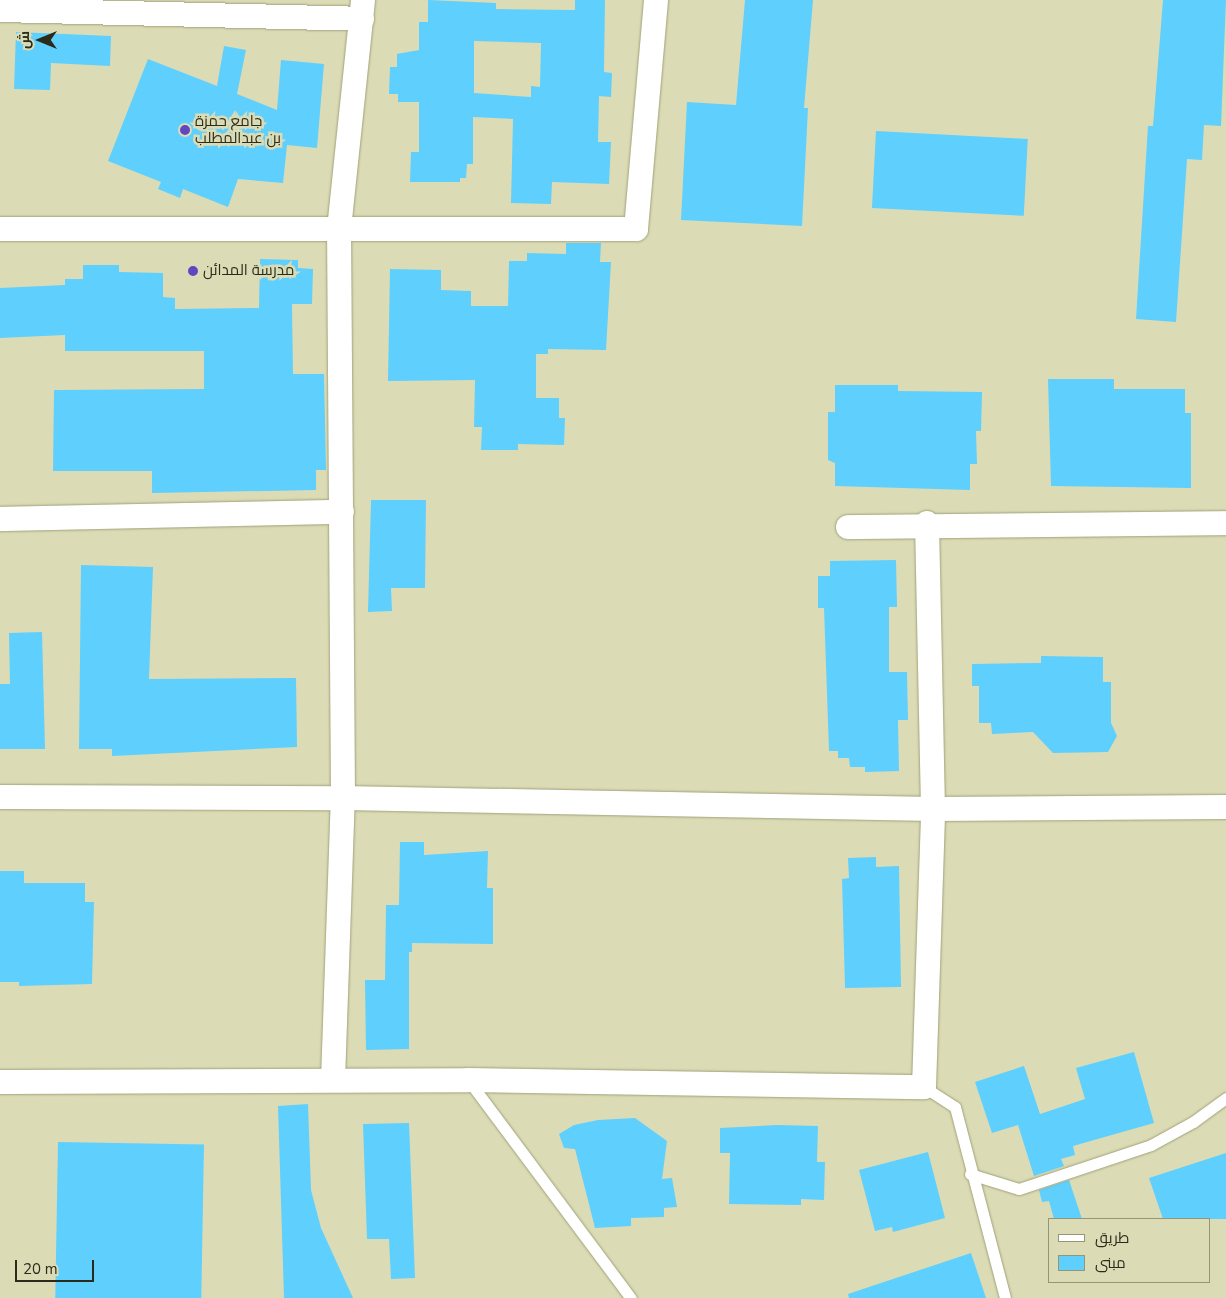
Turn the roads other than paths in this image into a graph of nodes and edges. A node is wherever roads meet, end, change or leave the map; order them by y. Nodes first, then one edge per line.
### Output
1 (656, 0) edge
2 (362, 9) edge
3 (0, 10) edge
4 (0, 229) edge
5 (340, 229) junction
6 (342, 512) junction
7 (0, 519) edge
8 (927, 523) junction
9 (1226, 523) edge
10 (848, 527) dead end
11 (0, 797) edge
12 (343, 798) junction
13 (1226, 807) edge
14 (933, 809) junction
15 (333, 1080) junction
16 (468, 1080) junction
17 (0, 1082) edge
18 (924, 1087) junction
19 (1226, 1098) edge
20 (970, 1174) junction
21 (631, 1298) edge
22 (1005, 1298) edge

1 - 5 street
2 - 3 street
2 - 5 street
4 - 5 street
5 - 6 street
6 - 7 street
6 - 12 street
8 - 9 street
8 - 10 street
8 - 14 street
11 - 12 street
12 - 14 street
12 - 15 street
13 - 14 street
14 - 18 street
15 - 16 street
15 - 17 street
16 - 18 street
16 - 21 lane
18 - 20 lane
19 - 20 lane
20 - 22 lane

